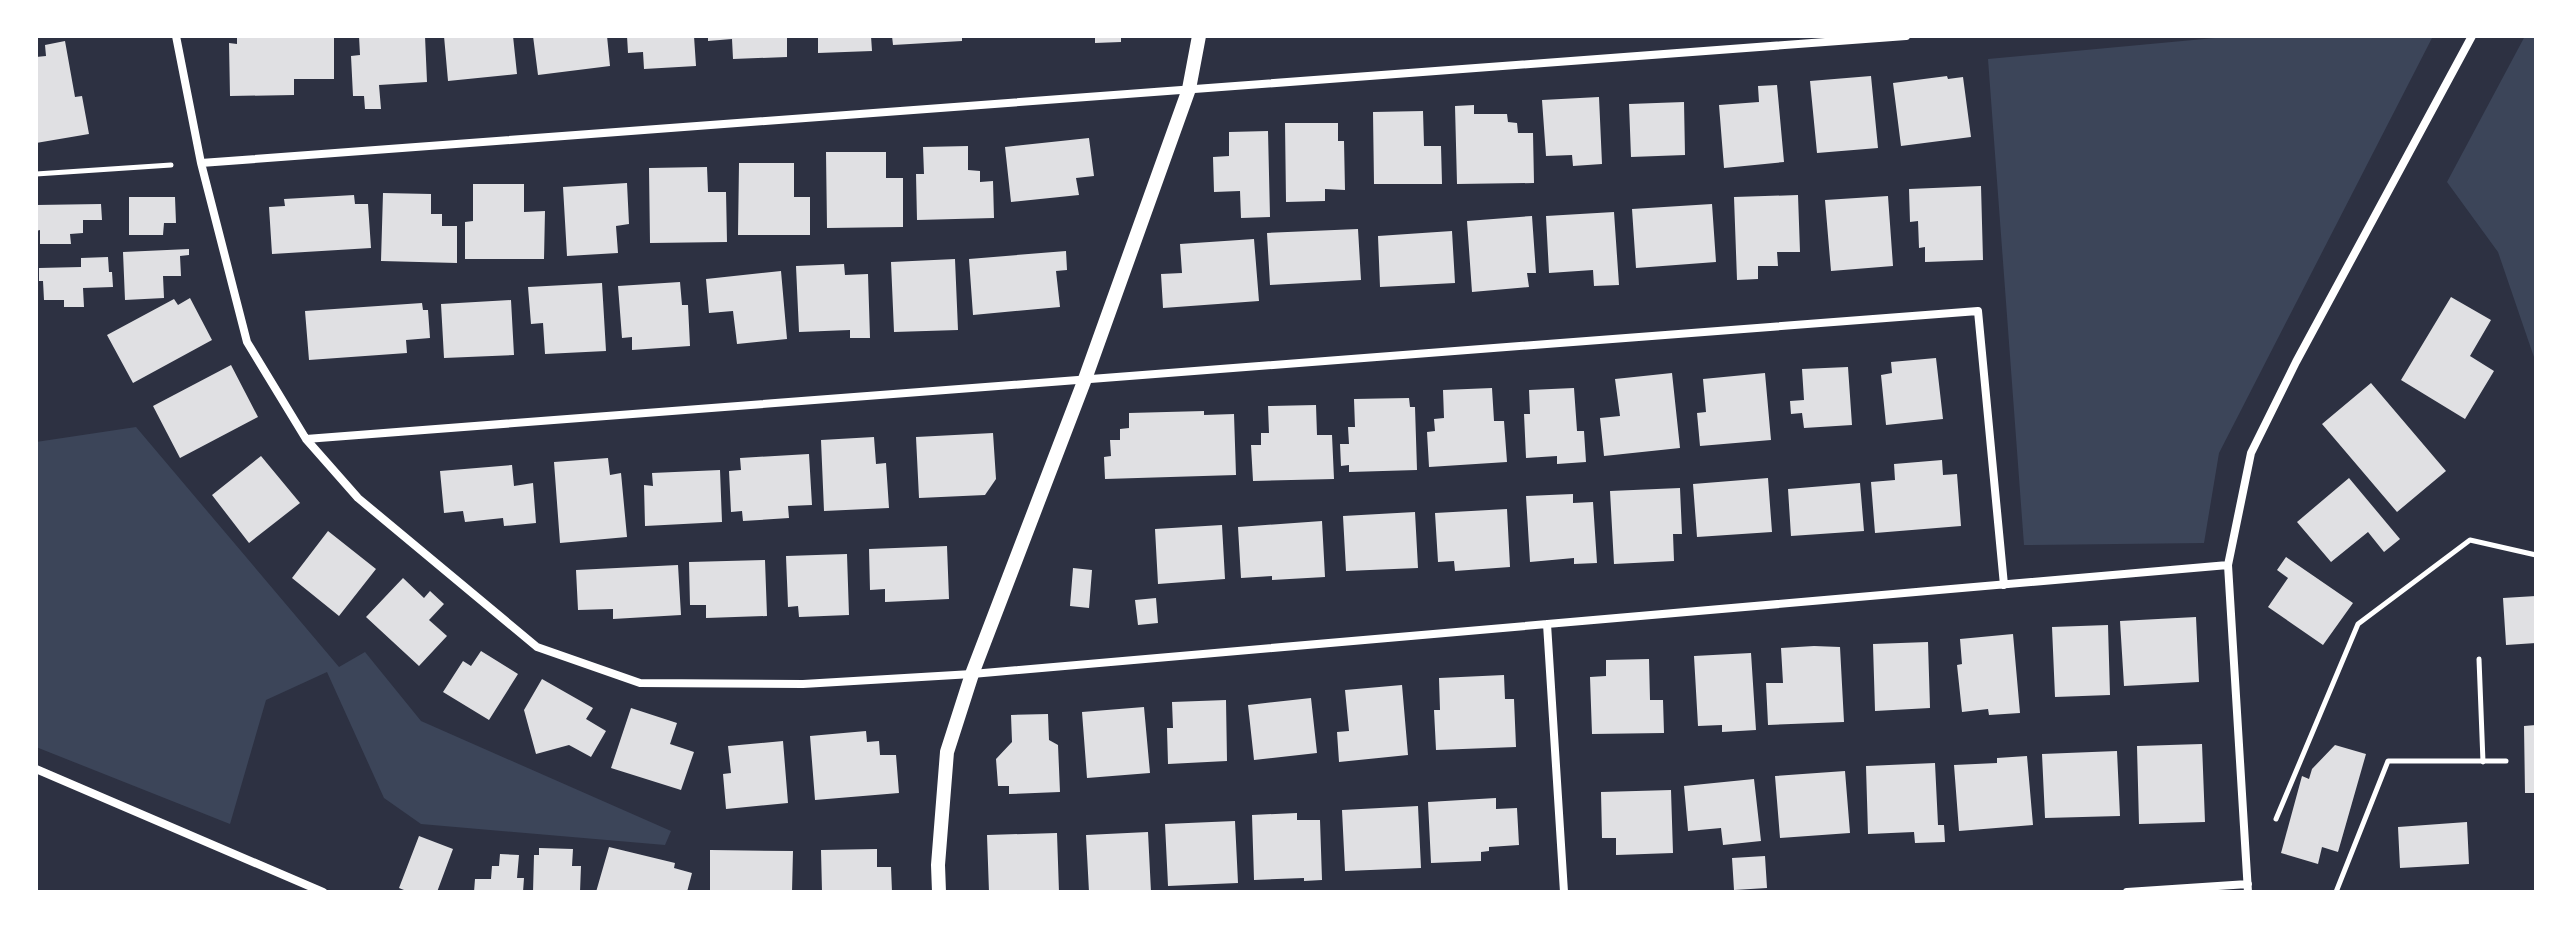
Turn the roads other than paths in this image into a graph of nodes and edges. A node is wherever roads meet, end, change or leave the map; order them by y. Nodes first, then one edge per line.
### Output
1 (176, 36) edge
2 (1199, 36) edge
3 (1906, 36) edge
4 (2472, 36) edge
5 (1189, 89) junction
6 (201, 163) junction
7 (1085, 379) junction
8 (306, 439) junction
9 (2228, 565) junction
10 (2004, 585) junction
11 (1547, 624) junction
12 (972, 674) junction
13 (36, 769) edge
14 (2248, 888) edge
15 (323, 892) edge
16 (939, 892) edge
17 (1564, 892) edge
18 (2127, 892) edge

1 - 6 street
2 - 5 street
3 - 5 street
4 - 9 street
5 - 6 street
5 - 7 street
6 - 8 street
7 - 8 street
7 - 10 street
7 - 12 street
8 - 12 street
9 - 10 street
9 - 14 street
10 - 11 street
11 - 12 street
11 - 17 street
12 - 16 street
13 - 15 street
14 - 18 street

